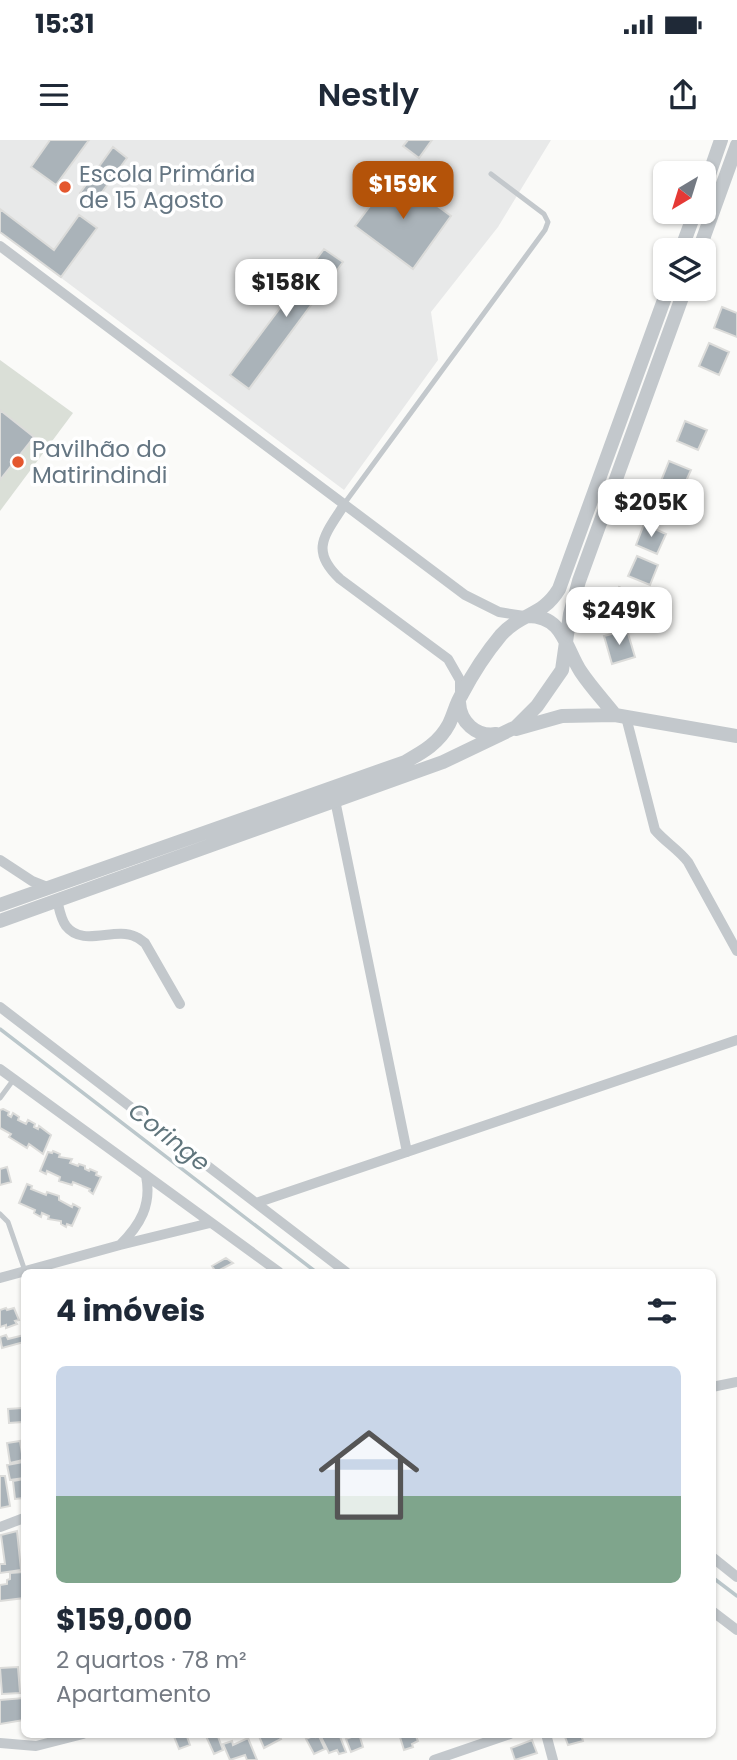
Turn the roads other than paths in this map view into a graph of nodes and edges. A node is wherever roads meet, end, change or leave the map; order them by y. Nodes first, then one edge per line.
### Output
1 (721, 140) edge
2 (737, 145) edge
3 (714, 161) edge
4 (491, 174) dead end
5 (703, 238) edge
6 (0, 246) edge
7 (664, 301) edge
8 (681, 301) edge
9 (344, 505) junction
10 (524, 616) junction
11 (566, 640) junction
12 (460, 697) junction
13 (621, 716) junction
14 (495, 735) junction
15 (737, 736) edge
16 (335, 800) junction
17 (0, 860) edge
18 (47, 887) junction
19 (57, 900) junction
20 (0, 905) edge
21 (0, 921) edge
22 (737, 951) edge
23 (180, 1004) dead end
24 (0, 1007) edge
25 (737, 1040) edge
26 (0, 1069) edge
27 (14, 1079) junction
28 (0, 1098) edge
29 (407, 1152) junction
30 (146, 1176) junction
31 (256, 1203) junction
32 (0, 1214) edge
33 (210, 1223) junction
34 (120, 1245) junction
35 (24, 1269) edge
36 (36, 1269) edge
37 (274, 1269) edge
38 (342, 1269) edge
39 (21, 1273) edge
40 (0, 1278) edge
41 (737, 1382) edge
42 (716, 1386) edge
43 (21, 1519) edge
44 (0, 1527) edge
45 (716, 1560) edge
46 (737, 1577) edge
47 (716, 1614) edge
48 (737, 1630) edge
49 (67, 1738) edge
50 (498, 1738) edge
51 (547, 1738) edge
52 (0, 1743) edge
53 (434, 1760) edge
54 (553, 1760) edge

1 - 3 street
2 - 5 street
4 - 9 lane
6 - 9 street
7 - 10 street
8 - 11 street
9 - 10 street
9 - 12 street
10 - 11 street
10 - 12 street
11 - 13 street
11 - 14 street
12 - 14 street
12 - 18 street
13 - 14 street
13 - 15 street
13 - 22 street
14 - 16 street
16 - 19 street
16 - 29 street
17 - 18 street
18 - 20 street
19 - 21 street
19 - 23 street
24 - 31 street
25 - 29 street
26 - 27 street
27 - 28 lane
27 - 30 street
29 - 31 street
30 - 33 street
30 - 34 street
31 - 38 street
32 - 35 lane
33 - 34 street
33 - 37 street
34 - 36 street
39 - 40 street
41 - 42 street
43 - 44 street
45 - 46 street
47 - 48 street
49 - 52 street
50 - 53 street
51 - 54 street

